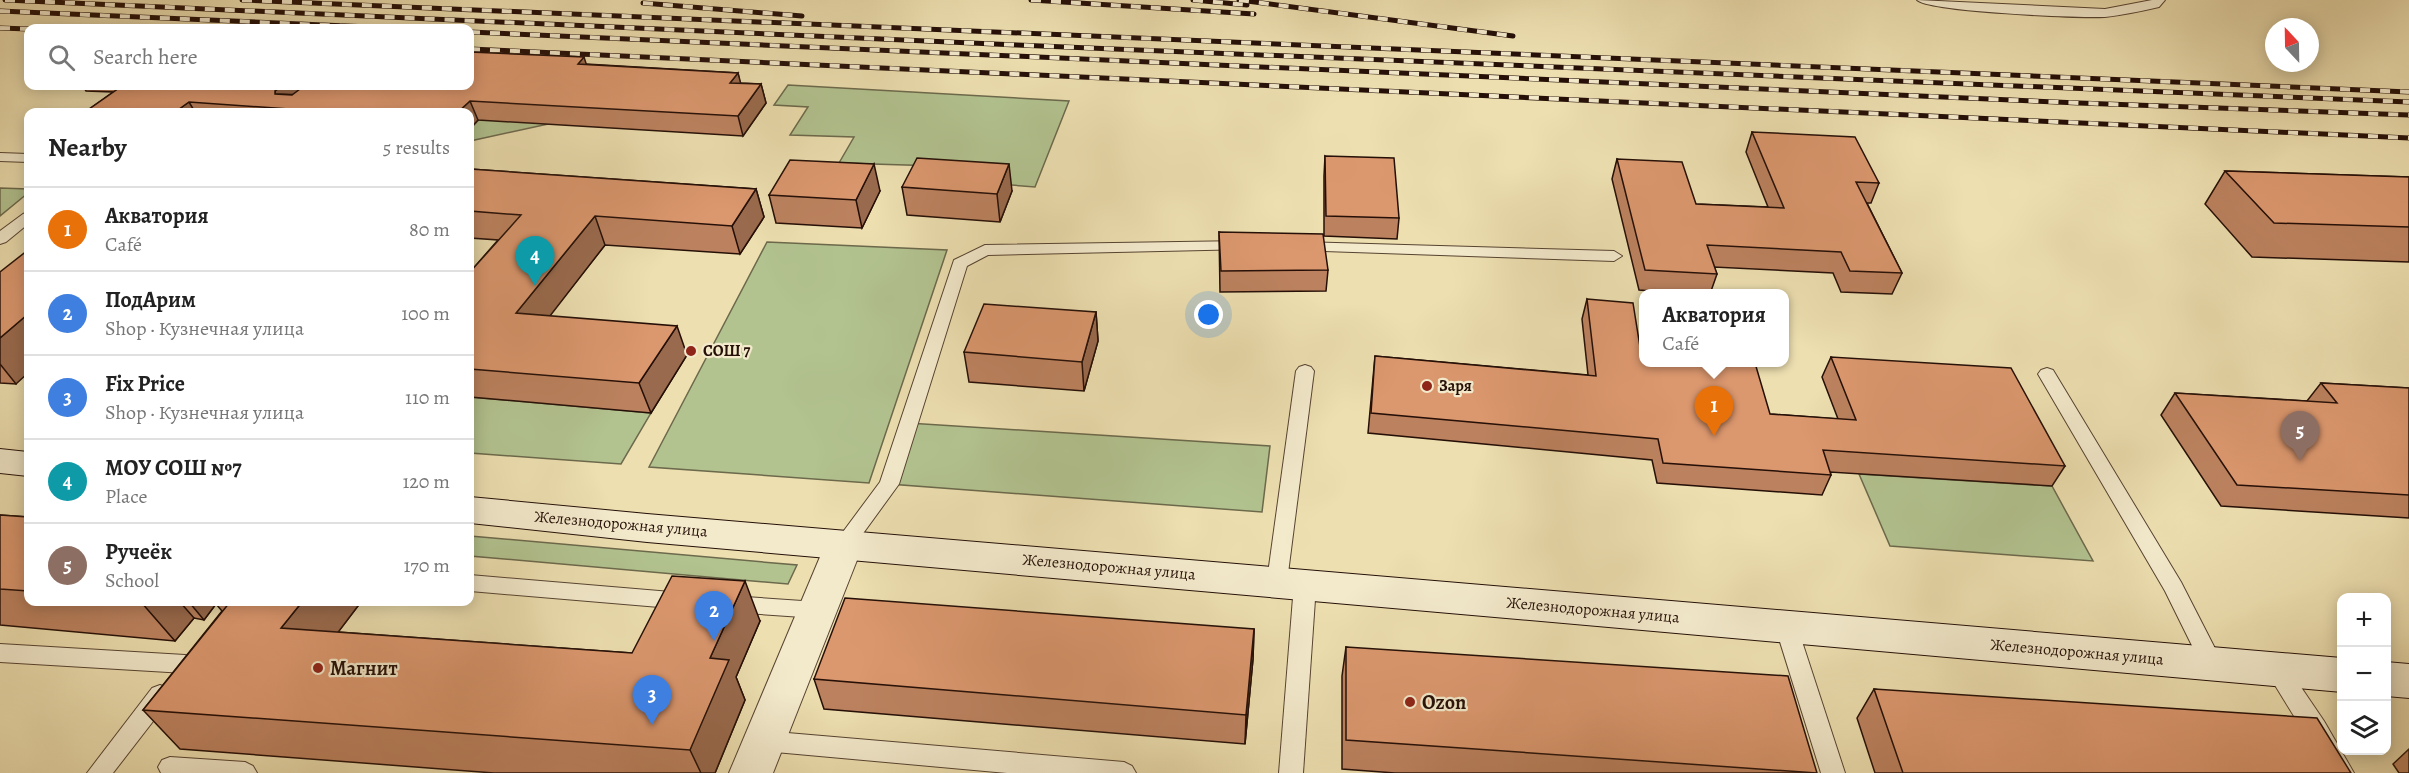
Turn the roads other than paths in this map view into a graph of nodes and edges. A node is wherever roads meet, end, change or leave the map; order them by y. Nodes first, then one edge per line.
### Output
1 (1923, 0) edge
2 (2160, 0) edge
3 (0, 157) edge
4 (24, 158) edge
5 (24, 220) edge
6 (0, 239) edge
7 (1262, 246) edge
8 (1286, 246) edge
9 (1614, 256) dead end
10 (1305, 371) dead end
11 (2047, 374) dead end
12 (0, 461) edge
13 (24, 464) edge
14 (474, 510) edge
15 (844, 544) junction
16 (474, 583) edge
17 (1291, 583) junction
18 (817, 610) junction
19 (1786, 626) junction
20 (0, 653) edge
21 (2212, 664) junction
22 (2276, 669) junction
23 (2337, 675) edge
24 (2391, 679) edge
25 (2409, 681) edge
26 (757, 757) edge
27 (170, 767) dead end
28 (99, 773) edge
29 (245, 773) edge
30 (1124, 773) edge
31 (1291, 773) edge
32 (1833, 773) edge
33 (2342, 773) edge

1 - 2 lane
3 - 4 lane
5 - 6 lane
7 - 15 lane
8 - 9 lane
10 - 17 lane
11 - 21 lane
12 - 13 street
14 - 15 street, Железнодорожная улица
15 - 17 street, Железнодорожная улица
15 - 18 street
16 - 18 lane
17 - 19 street, Железнодорожная улица
17 - 31 lane
18 - 26 street
19 - 21 street, Железнодорожная улица
19 - 32 lane
20 - 28 lane
21 - 22 street, Железнодорожная улица
22 - 23 street, Железнодорожная улица
22 - 33 lane
24 - 25 street
26 - 30 lane
27 - 29 lane

